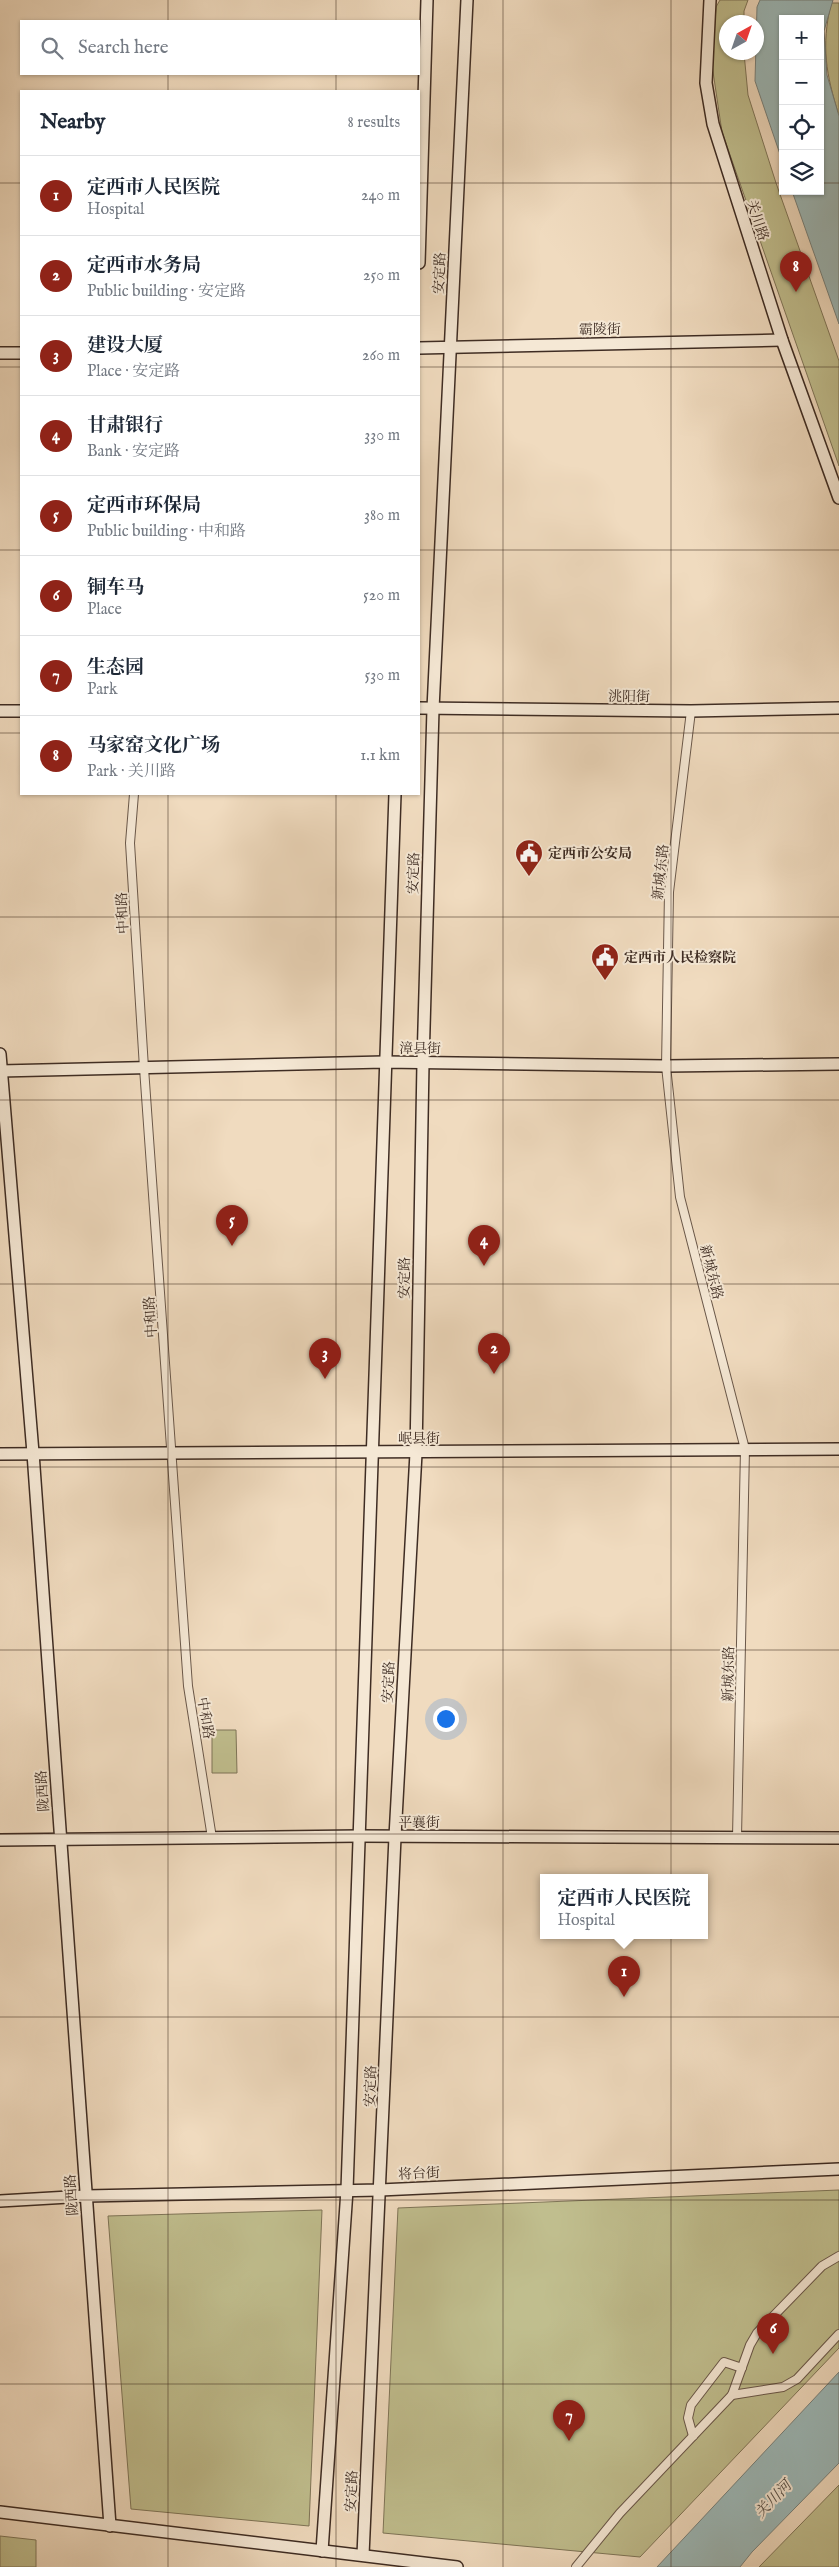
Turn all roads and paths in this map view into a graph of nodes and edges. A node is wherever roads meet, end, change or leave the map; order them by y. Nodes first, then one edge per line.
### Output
1 (427, 0) edge
2 (467, 0) edge
3 (710, 0) edge
4 (420, 230) edge
5 (782, 340) junction
6 (451, 347) junction
7 (420, 348) edge
8 (0, 353) edge
9 (20, 353) edge
10 (839, 498) edge
11 (420, 708) edge
12 (839, 708) edge
13 (433, 709) junction
14 (0, 711) edge
15 (20, 711) edge
16 (691, 711) junction
17 (134, 795) edge
18 (395, 795) edge
19 (0, 1054) edge
20 (384, 1062) junction
21 (423, 1063) junction
22 (839, 1064) edge
23 (666, 1066) junction
24 (144, 1068) junction
25 (1, 1071) edge
26 (745, 1449) junction
27 (839, 1449) edge
28 (170, 1452) junction
29 (33, 1453) junction
30 (371, 1453) junction
31 (416, 1453) junction
32 (0, 1454) edge
33 (359, 1836) junction
34 (737, 1837) junction
35 (212, 1838) junction
36 (395, 1838) junction
37 (839, 1838) edge
38 (0, 1840) edge
39 (60, 1840) junction
40 (839, 2169) edge
41 (347, 2190) junction
42 (380, 2190) junction
43 (86, 2196) junction
44 (0, 2201) edge
45 (839, 2256) edge
46 (839, 2334) edge
47 (742, 2368) junction
48 (732, 2395) junction
49 (693, 2436) junction
50 (0, 2512) edge
51 (110, 2526) junction
52 (322, 2551) junction
53 (363, 2555) junction
54 (457, 2567) edge
55 (576, 2567) edge

1 - 4 street, 安定路
2 - 6 street, 安定路
3 - 5 street, 关川路
5 - 6 street, 霸陵街
5 - 10 street, 关川路
6 - 7 street, 霸陵街
6 - 13 street, 安定路
8 - 9 street
11 - 13 street, 洮阳街
12 - 16 street, 洮阳街
13 - 16 street, 洮阳街
13 - 21 street, 安定路
14 - 15 street
16 - 23 street, 新城东路
17 - 24 street, 中和路
18 - 20 street, 安定路
19 - 25 street, 陇西路
20 - 21 street, 漳县街
20 - 24 street, 漳县街
20 - 30 street, 安定路
21 - 23 street, 漳县街
21 - 31 street, 安定路
22 - 23 street, 漳县街
23 - 26 street, 新城东路
24 - 25 street, 漳县街
24 - 28 street, 中和路
25 - 29 street, 陇西路
26 - 27 street, 岷县街
26 - 31 street, 岷县街
26 - 34 street, 新城东路
28 - 29 street, 岷县街
28 - 30 street, 岷县街
28 - 35 street, 中和路
29 - 32 street, 岷县街
29 - 39 street, 陇西路
30 - 31 street, 岷县街
30 - 33 street, 安定路
31 - 36 street, 安定路
33 - 35 street, 平襄街
33 - 36 street, 平襄街
33 - 41 street, 安定路
34 - 36 street, 平襄街
34 - 37 street, 平襄街
35 - 39 street, 平襄街
36 - 42 street, 安定路
38 - 39 street, 平襄街
39 - 43 street, 陇西路
40 - 42 street, 将台街
41 - 42 street, 将台街
41 - 43 street, 将台街
41 - 52 street, 安定路
42 - 53 street, 安定路
43 - 44 street, 将台街
43 - 51 street, 陇西路
45 - 47 street
46 - 48 street
47 - 48 street
47 - 49 street
48 - 49 street
49 - 55 street
50 - 51 street
51 - 52 street
52 - 53 street
53 - 54 street

